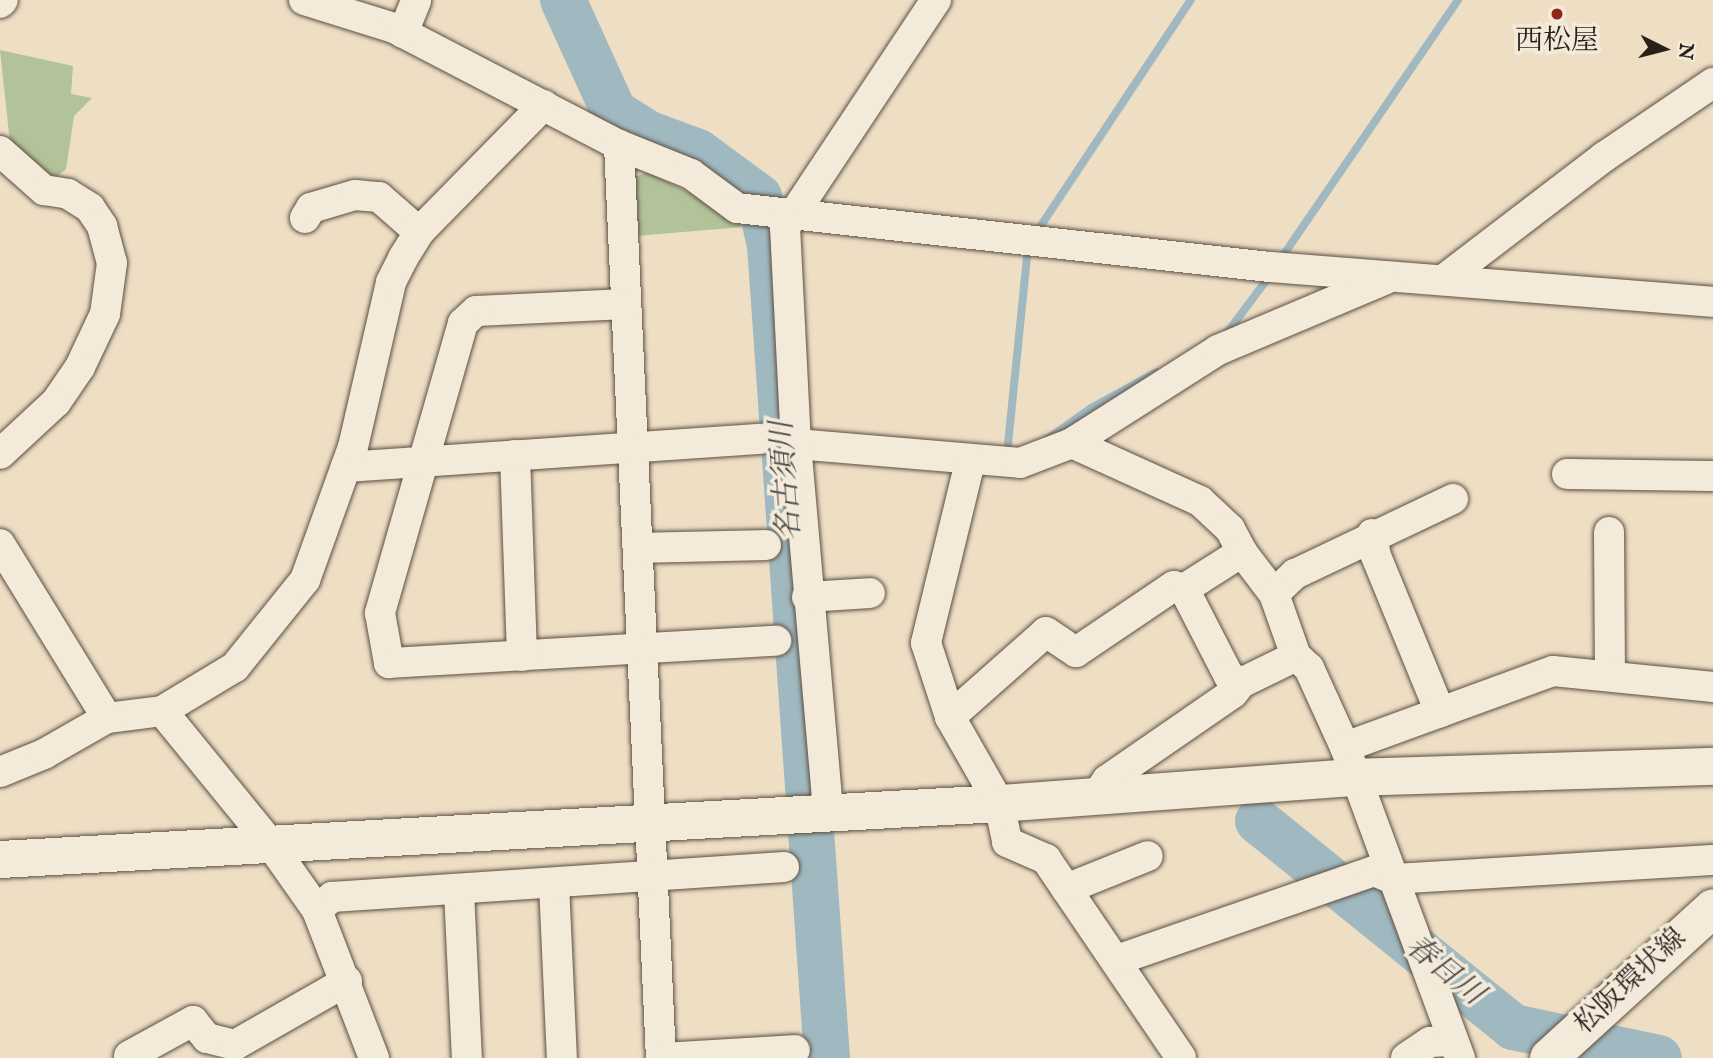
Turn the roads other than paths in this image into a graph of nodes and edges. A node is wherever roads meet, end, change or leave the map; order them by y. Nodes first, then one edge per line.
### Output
1 (304, 0) edge
2 (381, 0) edge
3 (416, 0) edge
4 (936, 0) edge
5 (398, 31) junction
6 (1713, 83) edge
7 (544, 105) junction
8 (619, 145) junction
9 (0, 151) edge
10 (788, 214) junction
11 (305, 218) dead end
12 (419, 232) junction
13 (1393, 276) junction
14 (1443, 280) junction
15 (1713, 302) edge
16 (626, 304) junction
17 (761, 439) dead end
18 (1072, 443) junction
19 (796, 444) junction
20 (633, 448) junction
21 (0, 454) edge
22 (515, 455) junction
23 (427, 459) junction
24 (963, 461) junction
25 (346, 467) junction
26 (1567, 474) dead end
27 (1713, 476) edge
28 (1453, 499) dead end
29 (1609, 531) dead end
30 (1372, 534) junction
31 (0, 544) edge
32 (766, 545) dead end
33 (638, 548) junction
34 (1242, 552) junction
35 (8, 574) edge
36 (1184, 589) junction
37 (870, 593) dead end
38 (1274, 594) junction
39 (807, 597) junction
40 (776, 641) dead end
41 (642, 652) junction
42 (522, 656) junction
43 (1296, 656) junction
44 (1610, 676) junction
45 (1241, 683) junction
46 (1713, 687) edge
47 (162, 711) junction
48 (1440, 712) junction
49 (950, 717) junction
50 (107, 718) junction
51 (1350, 762) junction
52 (1713, 766) edge
53 (0, 772) edge
54 (1097, 795) junction
55 (999, 803) junction
56 (815, 812) junction
57 (649, 820) junction
58 (269, 842) junction
59 (1148, 856) dead end
60 (0, 859) edge
61 (1713, 860) edge
62 (784, 867) dead end
63 (652, 876) junction
64 (1393, 879) junction
65 (554, 884) junction
66 (1066, 889) junction
67 (458, 891) junction
68 (317, 909) junction
69 (1706, 922) edge
70 (1117, 960) junction
71 (347, 981) junction
72 (795, 1050) dead end
73 (1455, 1050) edge
74 (129, 1056) dead end
75 (372, 1057) edge
76 (467, 1058) edge
77 (562, 1058) edge
78 (661, 1058) edge
79 (1181, 1058) edge
80 (1406, 1058) edge
81 (1549, 1058) edge

1 - 5 street
2 - 5 street
3 - 5 street
4 - 10 street
5 - 7 street
6 - 14 street
7 - 8 street
7 - 12 street
8 - 10 street
8 - 16 street
9 - 21 street
10 - 13 street
10 - 19 street
11 - 12 street
12 - 25 street
13 - 14 street
13 - 18 street
14 - 15 street
16 - 20 street
16 - 23 street
17 - 20 street
18 - 24 street
18 - 34 street
19 - 24 street
19 - 39 street
20 - 22 street
20 - 33 street
22 - 23 street
22 - 42 street
23 - 25 street
23 - 42 street
24 - 49 street
25 - 47 street
26 - 27 street
28 - 30 street
29 - 44 street
30 - 38 street
30 - 48 street
31 - 35 street
32 - 33 street
33 - 41 street
34 - 36 street
34 - 38 street
35 - 50 street
36 - 45 street
36 - 49 street
37 - 39 street
38 - 43 street
39 - 56 street
40 - 41 street
41 - 42 street
41 - 57 street
43 - 45 street
43 - 51 street
44 - 46 street
44 - 48 street
45 - 54 street
47 - 50 street
47 - 58 street
48 - 51 street
49 - 55 street
50 - 53 street
51 - 52 street
51 - 54 street
51 - 64 street
54 - 55 street
55 - 56 street
55 - 66 street
56 - 57 street
57 - 58 street
57 - 63 street
58 - 60 street
58 - 68 street
59 - 66 street
61 - 64 street
62 - 63 street
63 - 65 street
63 - 78 street
64 - 70 street
64 - 73 street
65 - 67 street
65 - 77 street
66 - 70 street
67 - 68 street
67 - 76 street
68 - 71 street
69 - 81 main road, 松阪環状線
70 - 79 street
71 - 74 street
71 - 75 street
72 - 78 street
73 - 80 street

